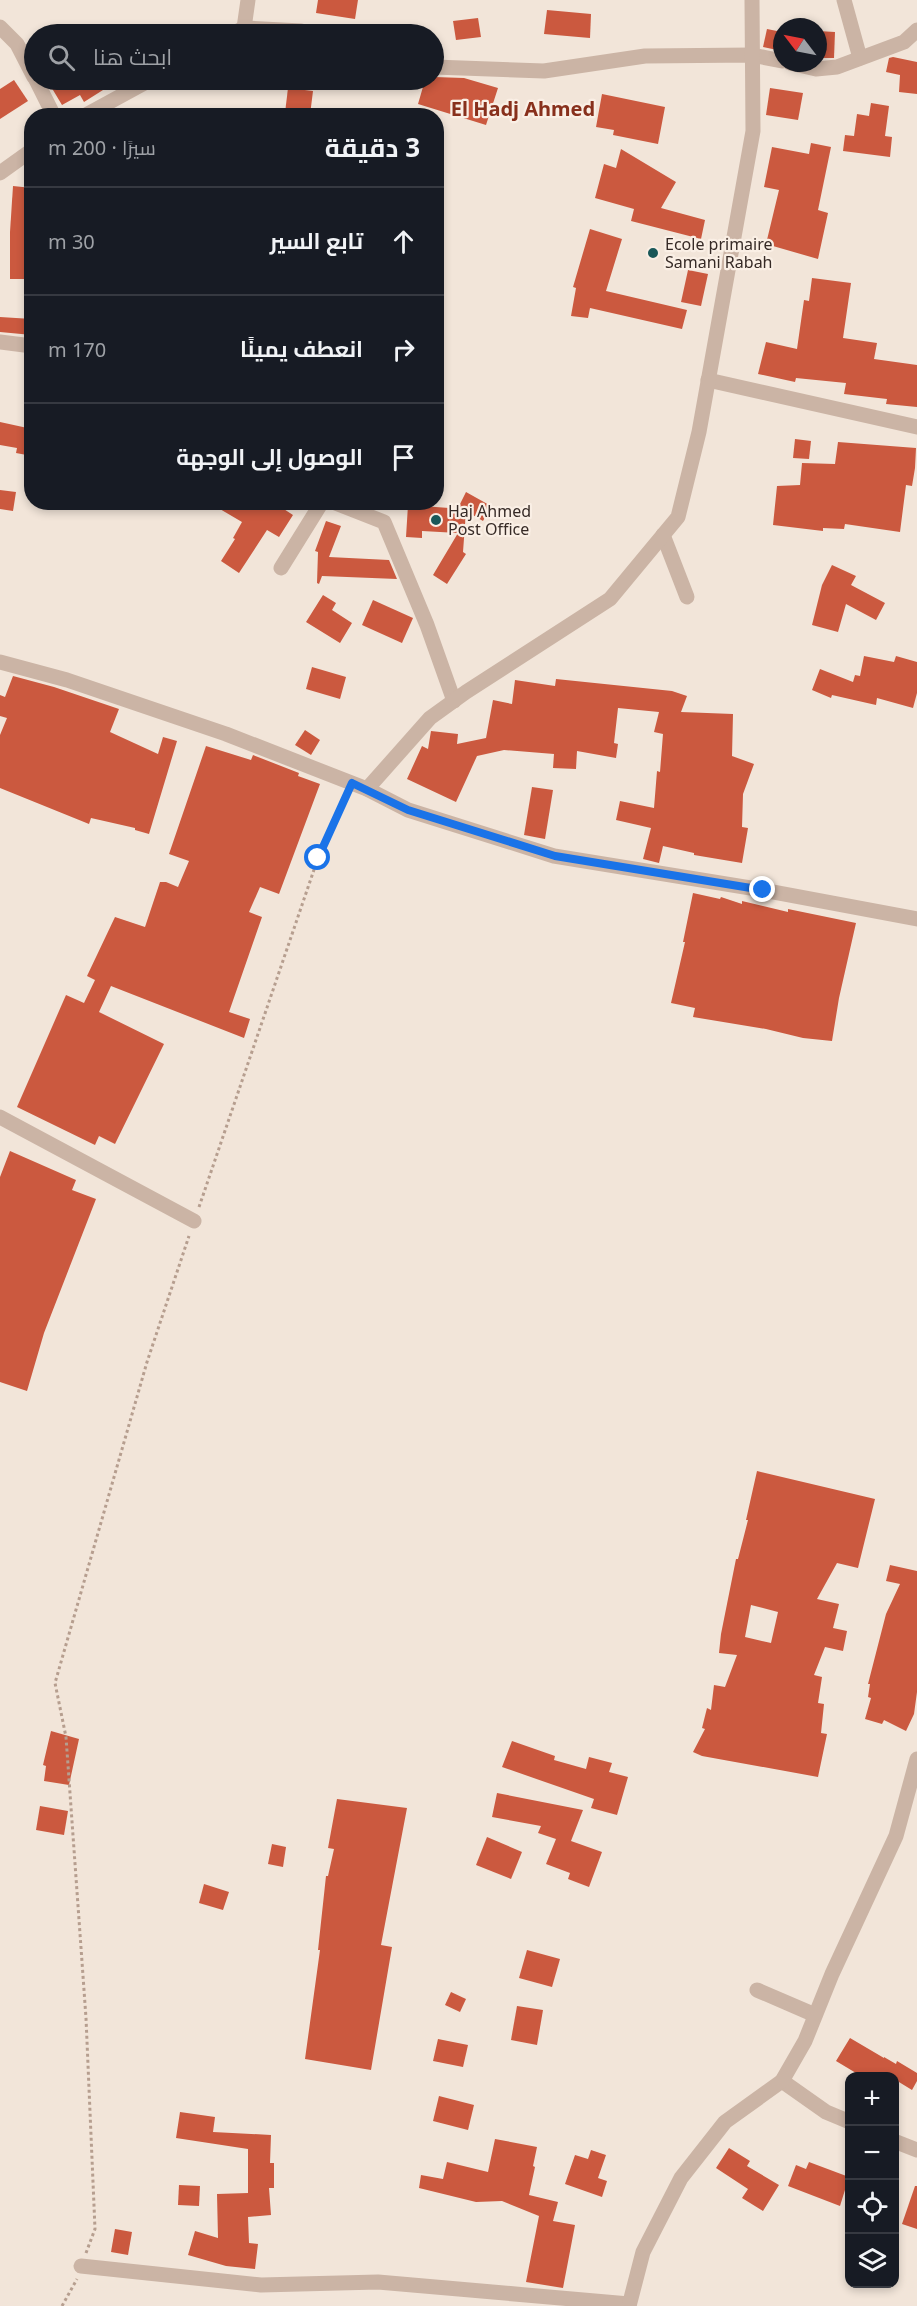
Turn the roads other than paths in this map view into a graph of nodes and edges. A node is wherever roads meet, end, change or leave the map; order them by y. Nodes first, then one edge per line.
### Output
1 (248, 0) edge
2 (752, 0) edge
3 (844, 0) edge
4 (240, 24) edge
5 (0, 27) edge
6 (917, 30) edge
7 (753, 55) junction
8 (24, 58) edge
9 (860, 58) junction
10 (773, 59) edge
11 (444, 67) edge
12 (827, 68) edge
13 (41, 90) edge
14 (132, 90) edge
15 (50, 108) edge
16 (99, 108) edge
17 (24, 156) edge
18 (0, 173) edge
19 (0, 342) edge
20 (24, 345) edge
21 (708, 380) junction
22 (917, 427) edge
23 (317, 510) edge
24 (353, 510) edge
25 (663, 535) junction
26 (281, 568) dead end
27 (687, 597) dead end
28 (0, 662) edge
29 (454, 701) junction
30 (368, 789) junction
31 (917, 919) edge
32 (0, 1117) edge
33 (194, 1221) road end
34 (917, 1759) edge
35 (757, 1990) dead end
36 (815, 2015) junction
37 (782, 2081) junction
38 (845, 2120) edge
39 (899, 2143) edge
40 (917, 2150) edge
41 (81, 2266) road end
42 (629, 2305) edge

1 - 4 street
2 - 7 street
3 - 9 street
5 - 8 street
6 - 9 street
7 - 10 street
7 - 11 street
7 - 21 street
9 - 12 street
13 - 15 street
14 - 16 street
17 - 18 street
19 - 20 street
21 - 22 street
21 - 25 street
23 - 26 street
24 - 29 street
25 - 27 street
25 - 29 street
28 - 30 street
29 - 30 street
30 - 31 street
32 - 33 street
34 - 36 street
35 - 36 street
36 - 37 street
37 - 38 street
37 - 42 street
39 - 40 street
41 - 42 street

